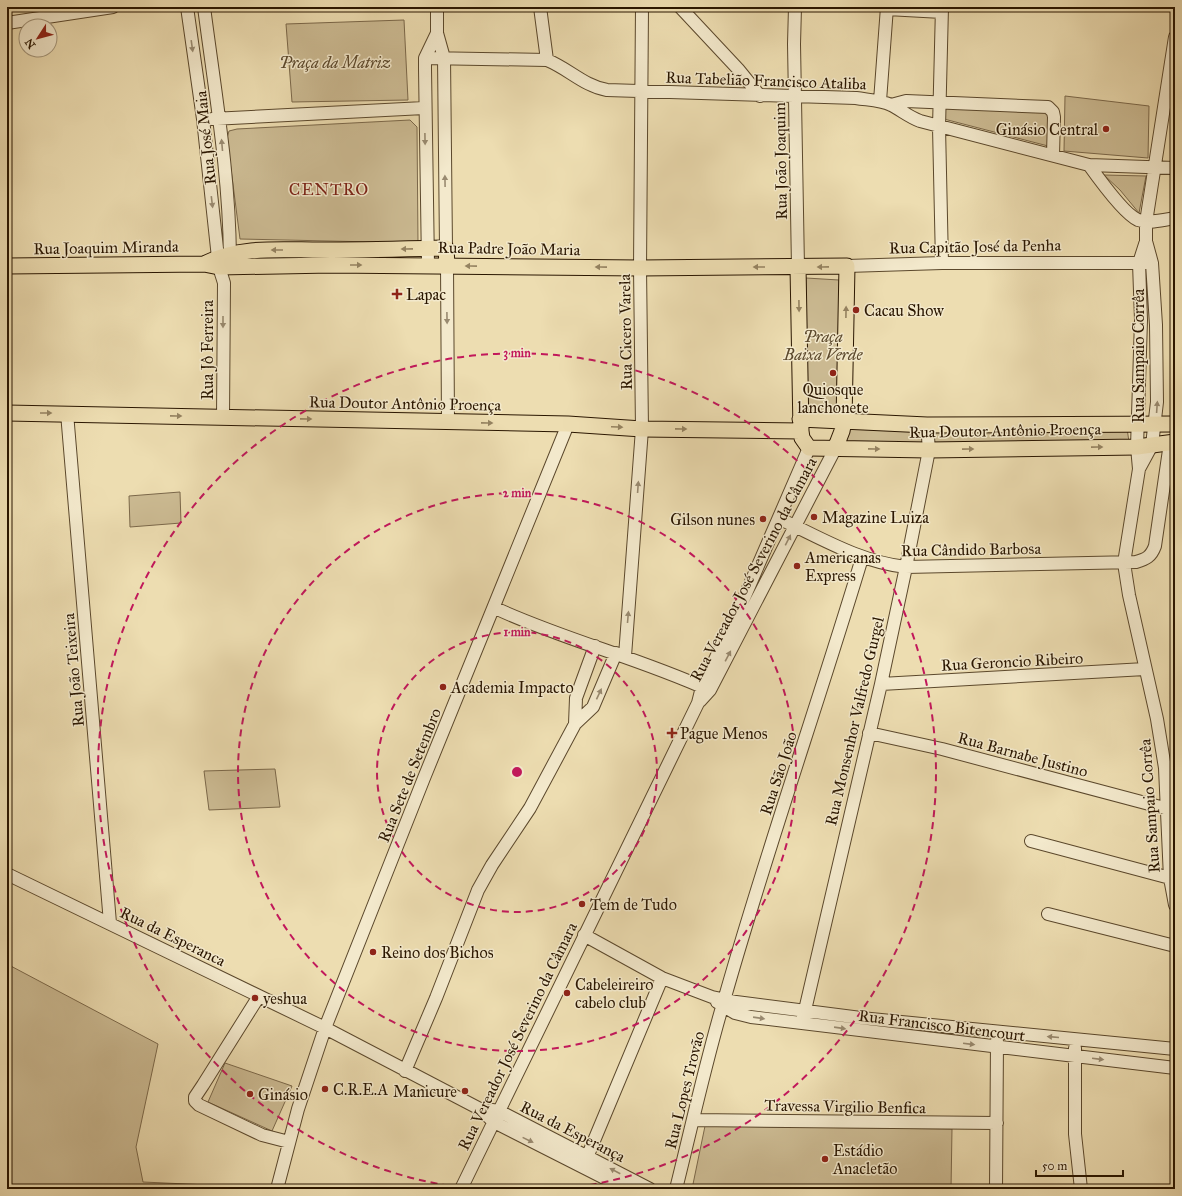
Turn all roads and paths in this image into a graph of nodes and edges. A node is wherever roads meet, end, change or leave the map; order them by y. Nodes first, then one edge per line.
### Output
1 (113, 7) edge
2 (187, 7) edge
3 (204, 7) edge
4 (437, 7) edge
5 (540, 7) edge
6 (642, 7) edge
7 (680, 7) edge
8 (795, 7) edge
9 (887, 8) edge
10 (942, 10) edge
11 (7, 23) edge
12 (437, 33) junction
13 (1175, 37) edge
14 (425, 58) junction
15 (444, 58) junction
16 (547, 60) junction
17 (425, 86) junction
18 (445, 86) junction
19 (642, 92) junction
20 (760, 96) junction
21 (795, 97) junction
22 (940, 101) junction
23 (886, 103) junction
24 (424, 113) junction
25 (220, 118) junction
26 (203, 119) junction
27 (444, 119) junction
28 (939, 127) junction
29 (1053, 155) junction
30 (1089, 165) junction
31 (1155, 167) junction
32 (1175, 168) edge
33 (426, 204) junction
34 (446, 204) junction
35 (1175, 218) edge
36 (1146, 222) junction
37 (1146, 241) junction
38 (428, 248) junction
39 (446, 248) junction
40 (331, 258) junction
41 (221, 262) junction
42 (942, 263) junction
43 (1139, 263) junction
44 (1152, 263) junction
45 (428, 265) junction
46 (447, 265) junction
47 (7, 266) edge
48 (847, 266) junction
49 (798, 267) junction
50 (640, 268) junction
51 (7, 413) edge
52 (67, 413) junction
53 (223, 417) junction
54 (844, 421) junction
55 (448, 422) junction
56 (568, 424) junction
57 (1138, 424) junction
58 (1175, 424) edge
59 (801, 425) junction
60 (1155, 425) junction
61 (927, 426) junction
62 (642, 429) junction
63 (1172, 442) edge
64 (1144, 446) junction
65 (809, 448) junction
66 (835, 449) junction
67 (928, 450) junction
68 (780, 519) junction
69 (795, 526) junction
70 (862, 558) junction
71 (1124, 563) junction
72 (906, 567) junction
73 (750, 601) junction
74 (495, 608) junction
75 (595, 646) junction
76 (621, 654) junction
77 (1145, 669) junction
78 (881, 684) junction
79 (706, 688) junction
80 (575, 724) junction
81 (869, 733) junction
82 (1168, 809) junction
83 (1031, 841) dead end
84 (7, 874) edge
85 (1170, 878) junction
86 (1175, 905) edge
87 (1048, 914) dead end
88 (110, 923) junction
89 (584, 935) junction
90 (1175, 946) edge
91 (662, 978) junction
92 (259, 996) junction
93 (719, 1001) junction
94 (802, 1017) junction
95 (325, 1028) junction
96 (997, 1032) junction
97 (1075, 1038) junction
98 (997, 1047) junction
99 (1175, 1049) edge
100 (1074, 1056) junction
101 (1175, 1068) edge
102 (405, 1071) junction
103 (496, 1116) junction
104 (693, 1120) junction
105 (997, 1123) junction
106 (289, 1142) junction
107 (585, 1162) junction
108 (277, 1189) edge
109 (461, 1189) edge
110 (626, 1189) edge
111 (650, 1189) edge
112 (676, 1189) edge
113 (996, 1189) edge
114 (1081, 1189) edge

1 - 11 street
2 -> 26 street
3 - 25 street, Rua José Maia
4 - 12 street
5 - 16 street
6 - 19 street, Rua Cicero Varela
7 - 20 street
8 - 21 street, Rua João Joaquim
9 - 10 street
9 - 23 street
10 - 22 street
12 - 14 street
12 - 15 street
13 - 31 street, Rua Sampaio Corrêa
14 - 15 street, Rua Tabelião Francisco Ataliba
14 - 17 street
15 - 16 street, Rua Tabelião Francisco Ataliba
15 - 18 street
16 - 19 street, Rua Tabelião Francisco Ataliba
17 - 18 street
17 - 24 street
18 - 27 street
19 - 20 street, Rua Tabelião Francisco Ataliba
19 - 50 street, Rua Cicero Varela
20 - 21 street, Rua Tabelião Francisco Ataliba
21 - 23 street, Rua Tabelião Francisco Ataliba
21 - 49 street, Rua João Joaquim
22 - 23 street
22 - 28 street
22 - 29 street
23 - 28 street, Rua Tabelião Francisco Ataliba
24 - 25 street
24 - 27 street
24 -> 33 street
25 - 26 street
41 -> 25 street, Rua José Maia
26 -> 41 street
34 -> 27 street
28 - 29 street, Rua Tabelião Francisco Ataliba
28 - 42 street
29 - 30 street, Rua Tabelião Francisco Ataliba
30 - 31 street, Rua Tabelião Francisco Ataliba
30 - 36 street
31 - 32 street, Rua Tabelião Francisco Ataliba
31 - 36 street, Rua Sampaio Corrêa
33 - 34 street
33 - 38 street
34 - 39 street
35 - 36 street
36 - 37 street, Rua Sampaio Corrêa
37 - 43 street, Rua Sampaio Corrêa
37 - 44 street, Rua Sampaio Corrêa
38 - 39 main road
38 -> 40 main road
38 - 45 street
39 - 46 main road
40 - 41 main road, Rua Joaquim Miranda
40 -> 45 main road, Rua Padre João Maria
41 - 47 main road, Rua Joaquim Miranda
41 -> 53 street, Rua Jô Ferreira
42 - 43 street, Rua Capitão José da Penha
42 - 48 street, Rua Capitão José da Penha
43 - 44 street, Rua Capitão José da Penha
43 - 57 street, Rua Sampaio Corrêa
60 -> 44 street, Rua Sampaio Corrêa
45 - 46 main road, Rua Padre João Maria
50 -> 46 main road, Rua Padre João Maria
46 -> 55 street
48 -> 49 main road, Rua Capitão José da Penha
54 -> 48 main road
49 -> 50 main road, Rua Padre João Maria
49 -> 59 main road
50 - 62 street, Rua Cicero Varela
51 -> 52 main road, Rua Doutor Antônio Proença
52 -> 53 main road, Rua Doutor Antônio Proença
52 - 88 street, Rua João Teixeira
53 -> 55 main road, Rua Doutor Antônio Proença
54 - 59 main road
54 - 61 main road, Rua Doutor Antônio Proença
54 - 66 main road
55 -> 56 main road, Rua Doutor Antônio Proença
56 -> 62 main road, Rua Doutor Antônio Proença
56 - 74 street, Rua Sete de Setembro
57 - 60 main road, Rua Doutor Antônio Proença
57 - 61 main road, Rua Doutor Antônio Proença
57 - 64 street, Rua Sampaio Corrêa
58 - 60 main road, Rua Doutor Antônio Proença
62 -> 59 main road, Rua Doutor Antônio Proença
59 - 65 main road
60 - 64 street, Rua Sampaio Corrêa
61 - 67 street, Rua Monsenhor Valfredo Gurgel
76 -> 62 street, Rua Cicero Varela
63 - 64 main road, Rua Doutor Antônio Proença
63 - 71 street, Rua Cândido Barbosa
67 -> 64 main road, Rua Doutor Antônio Proença
64 - 71 street, Rua Sampaio Corrêa
65 - 66 main road
65 - 68 street, Rua Vereador José Severino da Câmara
66 -> 67 main road, Rua Doutor Antônio Proença
66 - 69 street, Rua Vereador José Severino da Câmara
67 - 72 street, Rua Monsenhor Valfredo Gurgel
68 - 69 street, Rua Cândido Barbosa
68 - 73 street, Rua Vereador José Severino da Câmara
69 - 70 street, Rua Cândido Barbosa
73 -> 69 street, Rua Vereador José Severino da Câmara
70 - 72 street, Rua Cândido Barbosa
70 - 93 street, Rua São João
71 - 72 street, Rua Cândido Barbosa
71 - 77 street, Rua Sampaio Corrêa
72 - 78 street, Rua Monsenhor Valfredo Gurgel
73 - 79 street, Rua Vereador José Severino da Câmara
74 - 75 street
74 - 95 street, Rua Sete de Setembro
75 - 76 street
75 - 80 street
76 - 79 street
80 -> 76 street, Rua Cicero Varela
77 - 78 street, Rua Geroncio Ribeiro
77 - 82 street, Rua Sampaio Corrêa
78 - 81 street, Rua Monsenhor Valfredo Gurgel
79 - 89 street, Rua Vereador José Severino da Câmara
80 - 102 street
81 - 82 street, Rua Barnabe Justino
81 - 94 street, Rua Monsenhor Valfredo Gurgel
82 - 85 street, Rua Sampaio Corrêa
83 - 85 street
84 - 88 street, Rua da Esperanca
85 - 86 street, Rua Sampaio Corrêa
87 - 90 street
88 - 92 street, Rua da Esperanca
89 - 91 street, Rua Francisco Bitencourt
89 - 103 street, Rua Vereador José Severino da Câmara
91 - 93 street, Rua Francisco Bitencourt
91 - 107 street
92 - 95 street, Rua da Esperanca
92 - 106 street
93 - 94 street, Rua Francisco Bitencourt
93 - 104 street, Rua Lopes Trovão
94 - 96 street, Rua Francisco Bitencourt
94 -> 98 street, Rua Francisco Bitencourt
95 - 102 street, Rua da Esperança
95 - 106 street, Rua Sete de Setembro
97 -> 96 street, Rua Francisco Bitencourt
96 - 98 street
97 - 99 street, Rua Francisco Bitencourt
97 - 100 street
98 - 100 street, Rua Francisco Bitencourt
98 - 105 street
100 -> 101 street, Rua Francisco Bitencourt
100 - 114 street
102 - 103 street, Rua da Esperança
103 - 107 street, Rua da Esperança
103 - 109 street, Rua Vereador José Severino da Câmara
104 - 105 street, Travessa Virgilio Benfica
104 - 112 street, Rua Lopes Trovão
105 - 113 street
106 - 108 street
107 - 110 street, Rua da Esperança
111 -> 107 street, Rua da Esperança

